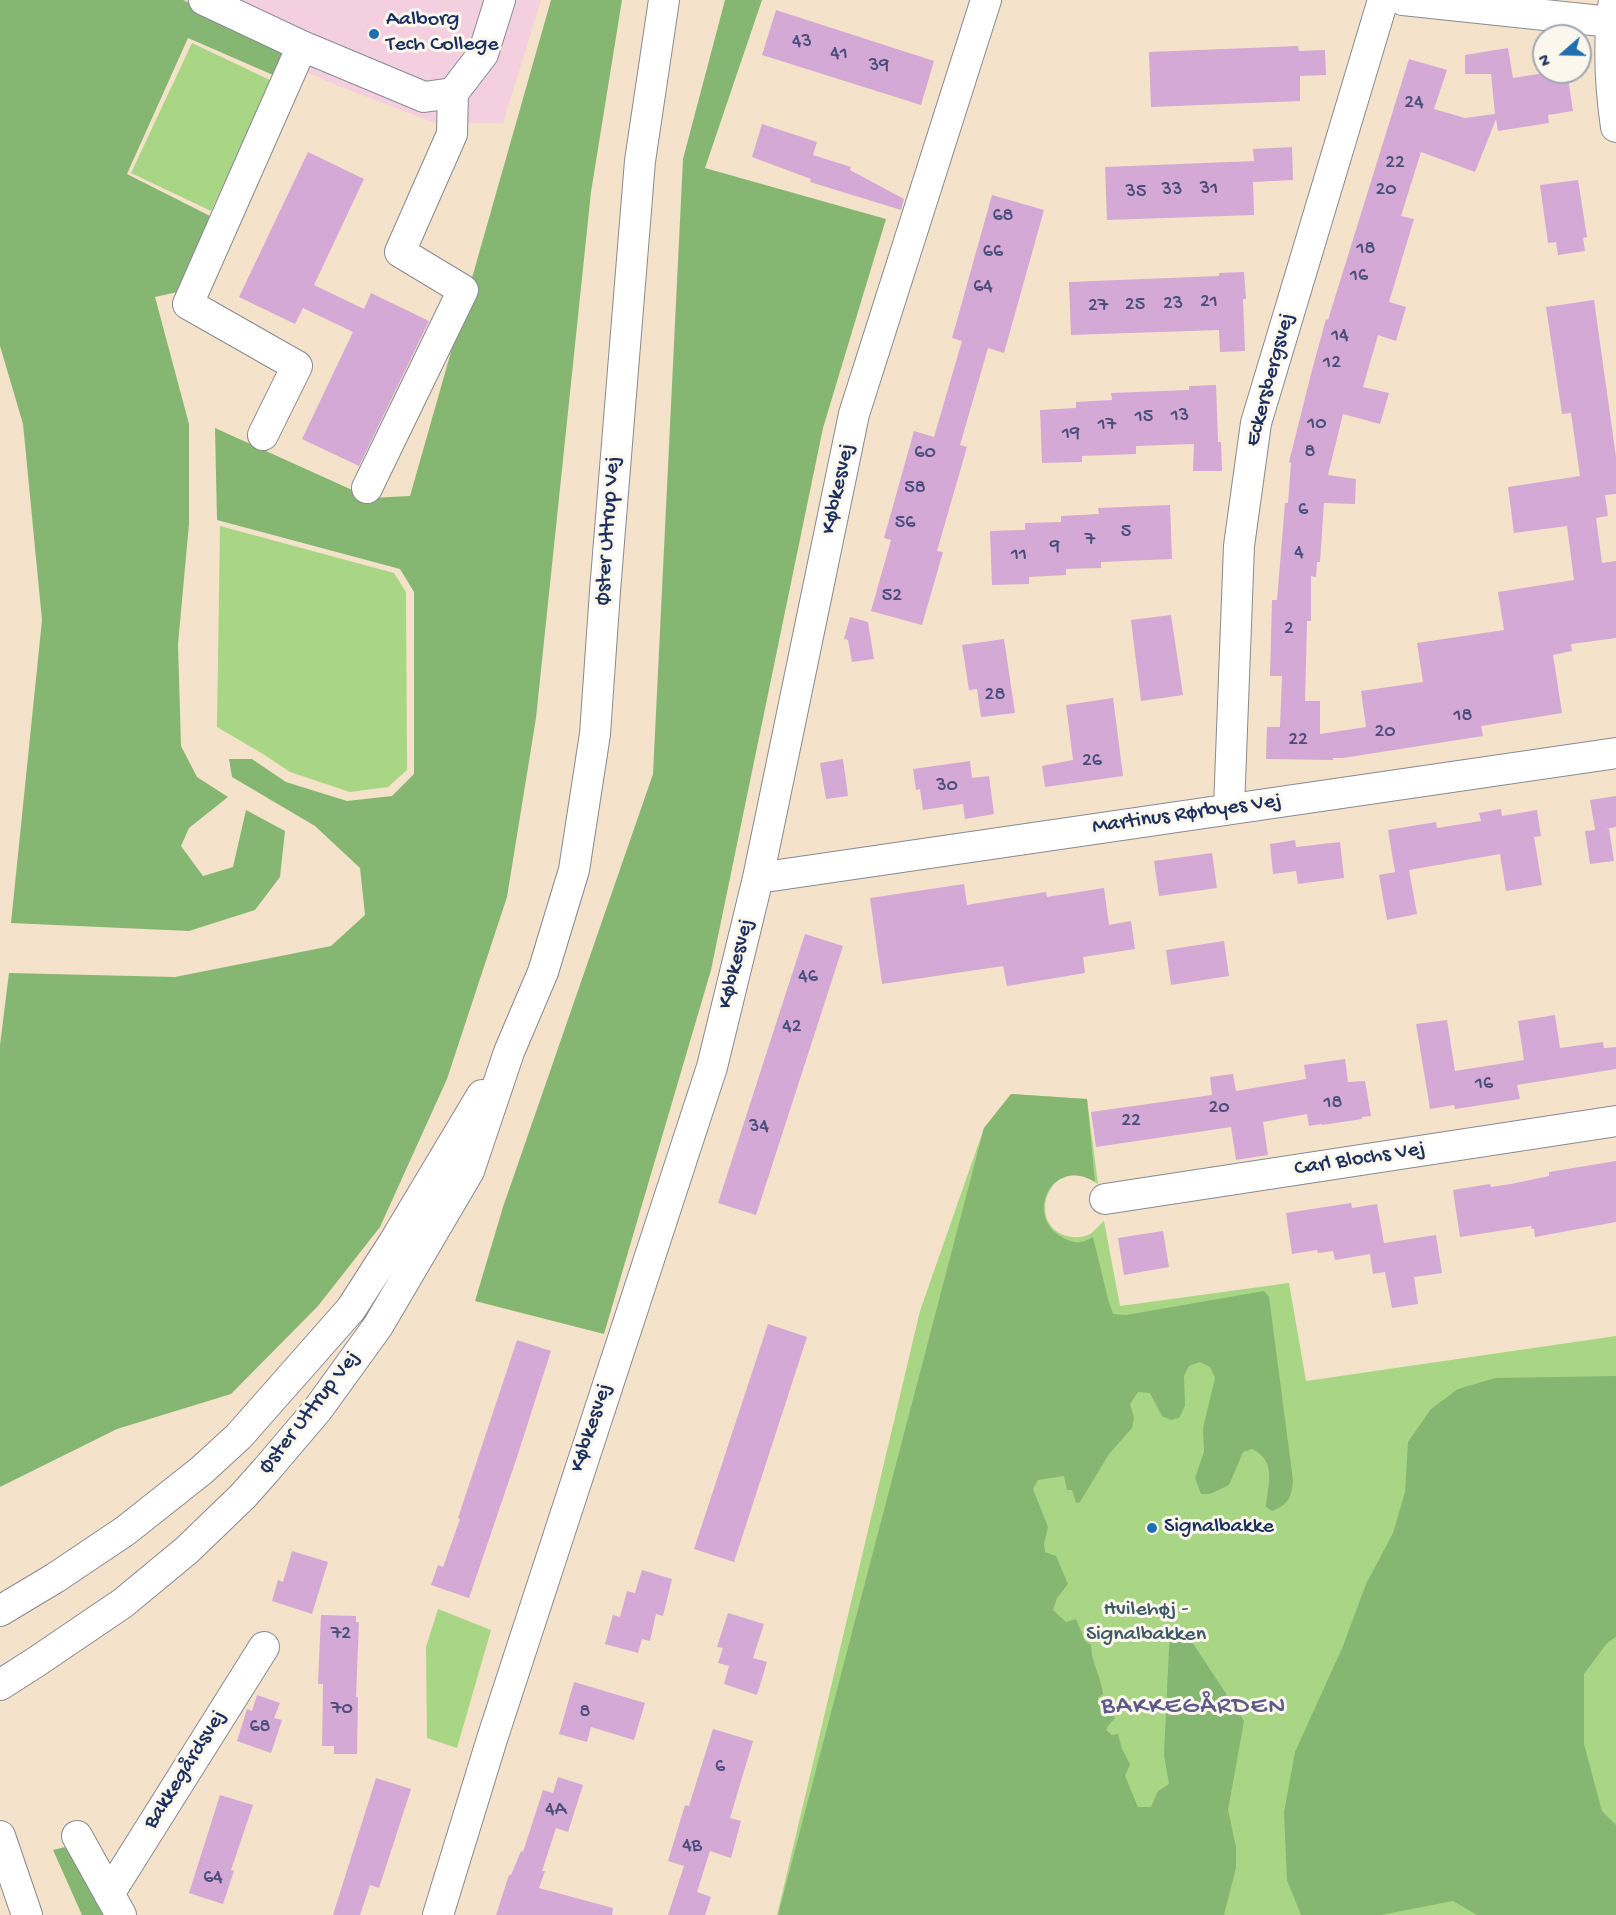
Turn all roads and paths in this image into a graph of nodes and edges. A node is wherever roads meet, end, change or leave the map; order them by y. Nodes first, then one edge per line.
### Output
1 (204, 0) edge
2 (500, 0) edge
3 (664, 0) edge
4 (986, 0) edge
5 (1383, 0) edge
6 (1403, 0) edge
7 (1612, 11) edge
8 (302, 46) junction
9 (453, 93) junction
10 (1616, 127) edge
11 (263, 435) dead end
12 (367, 488) dead end
13 (1616, 753) edge
14 (1229, 808) junction
15 (758, 878) junction
16 (509, 1052) junction
17 (1616, 1121) edge
18 (1105, 1199) dead end
19 (0, 1611) edge
20 (264, 1647) dead end
21 (0, 1685) edge
22 (0, 1836) edge
23 (76, 1836) dead end
24 (115, 1904) edge
25 (27, 1915) edge
26 (438, 1915) edge

1 - 8 street
2 - 9 street
3 - 16 street, Øster Uttrup Vej
4 - 15 street, Købkesvej
5 - 14 street, Eckersbergsvej
6 - 7 street
7 - 10 street
8 - 9 street
8 - 11 street
9 - 12 street
13 - 14 street, Martinus Rørbyes Vej
14 - 15 street, Martinus Rørbyes Vej
15 - 26 street, Købkesvej
16 - 19 street, Øster Uttrup Vej
16 - 21 street, Øster Uttrup Vej
17 - 18 street, Carl Blochs Vej
20 - 24 street, Bakkegårdsvej
22 - 25 street
23 - 24 street, Bakkegårdsvej

